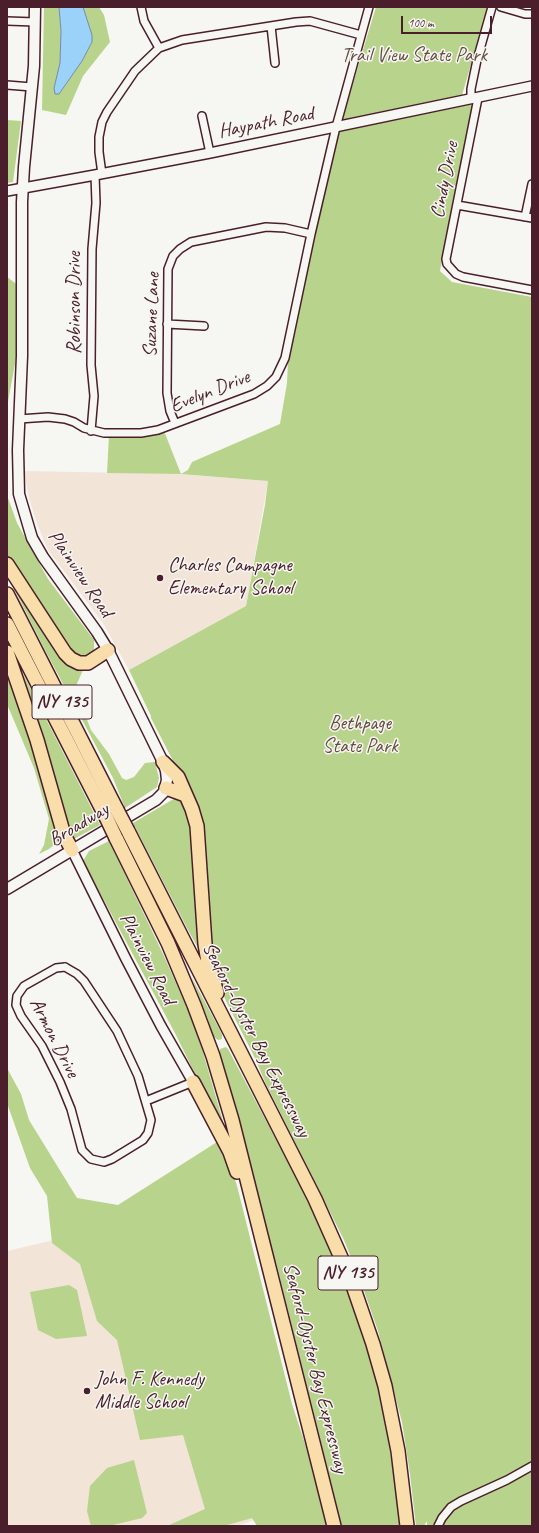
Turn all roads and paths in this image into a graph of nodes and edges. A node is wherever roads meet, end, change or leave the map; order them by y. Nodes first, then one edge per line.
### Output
1 (35, 7) edge
2 (141, 7) edge
3 (369, 7) edge
4 (492, 7) edge
5 (501, 7) edge
6 (532, 14) edge
7 (7, 21) edge
8 (35, 22) junction
9 (271, 26) junction
10 (361, 34) junction
11 (159, 48) junction
12 (275, 63) dead end
13 (7, 85) edge
14 (532, 86) edge
15 (32, 88) junction
16 (474, 98) junction
17 (202, 116) dead end
18 (336, 127) junction
19 (210, 153) junction
20 (98, 175) junction
21 (532, 184) edge
22 (23, 188) junction
23 (7, 191) edge
24 (457, 205) junction
25 (529, 218) edge
26 (311, 234) junction
27 (532, 290) edge
28 (167, 324) junction
29 (204, 326) dead end
30 (19, 419) junction
31 (175, 423) junction
32 (91, 431) junction
33 (7, 564) edge
34 (7, 594) edge
35 (7, 624) edge
36 (108, 650) junction
37 (7, 652) edge
38 (163, 762) junction
39 (166, 788) junction
40 (185, 795) junction
41 (72, 850) junction
42 (7, 889) edge
43 (233, 1038) junction
44 (193, 1082) junction
45 (146, 1101) junction
46 (262, 1239) junction
47 (532, 1466) edge
48 (334, 1526) edge
49 (407, 1526) edge
50 (438, 1526) edge

1 - 8 main road, Plainview Road
2 - 11 street
3 - 10 street, Evelyn Drive
4 - 16 street, Cindy Drive
5 - 6 street
7 - 8 street
8 - 15 main road, Plainview Road
9 - 10 street
9 - 11 street
9 - 12 street
10 - 18 street, Evelyn Drive
11 - 20 street, Robinson Drive
13 - 15 street
14 - 16 street, Haypath Road
15 - 22 main road, Plainview Road
16 - 18 street, Haypath Road
16 - 24 street, Cindy Drive
17 - 19 street
18 - 19 street, Haypath Road
18 - 26 street, Evelyn Drive
19 - 20 street, Haypath Road
20 - 22 street, Haypath Road
20 - 32 street, Robinson Drive
21 - 25 street
22 - 23 street, Haypath Road
22 - 30 main road, Plainview Road
24 - 25 street
24 - 27 street, Cindy Drive
26 - 28 street, Suzane Lane
26 - 31 street, Evelyn Drive
28 - 29 street
28 - 31 street, Suzane Lane
30 - 32 street, Evelyn Drive
30 - 36 main road, Plainview Road
31 - 32 street, Evelyn Drive
33 - 36 highway
34 - 43 highway, Seaford-Oyster Bay Expressway / NY 135, bridge
35 - 46 highway, Seaford-Oyster Bay Expressway / NY 135, bridge
36 - 38 main road, Plainview Road
37 - 41 highway
38 - 39 main road, Plainview Road
38 - 40 highway
39 - 40 highway
39 - 41 main road, Broadway
40 - 43 highway
41 - 42 main road, Broadway
41 - 44 street, Plainview Road
43 - 49 highway, Seaford-Oyster Bay Expressway / NY 135
44 - 45 street
44 - 46 highway
45 - 45 street, Armon Drive
46 - 48 highway, Seaford-Oyster Bay Expressway / NY 135
47 - 50 street

